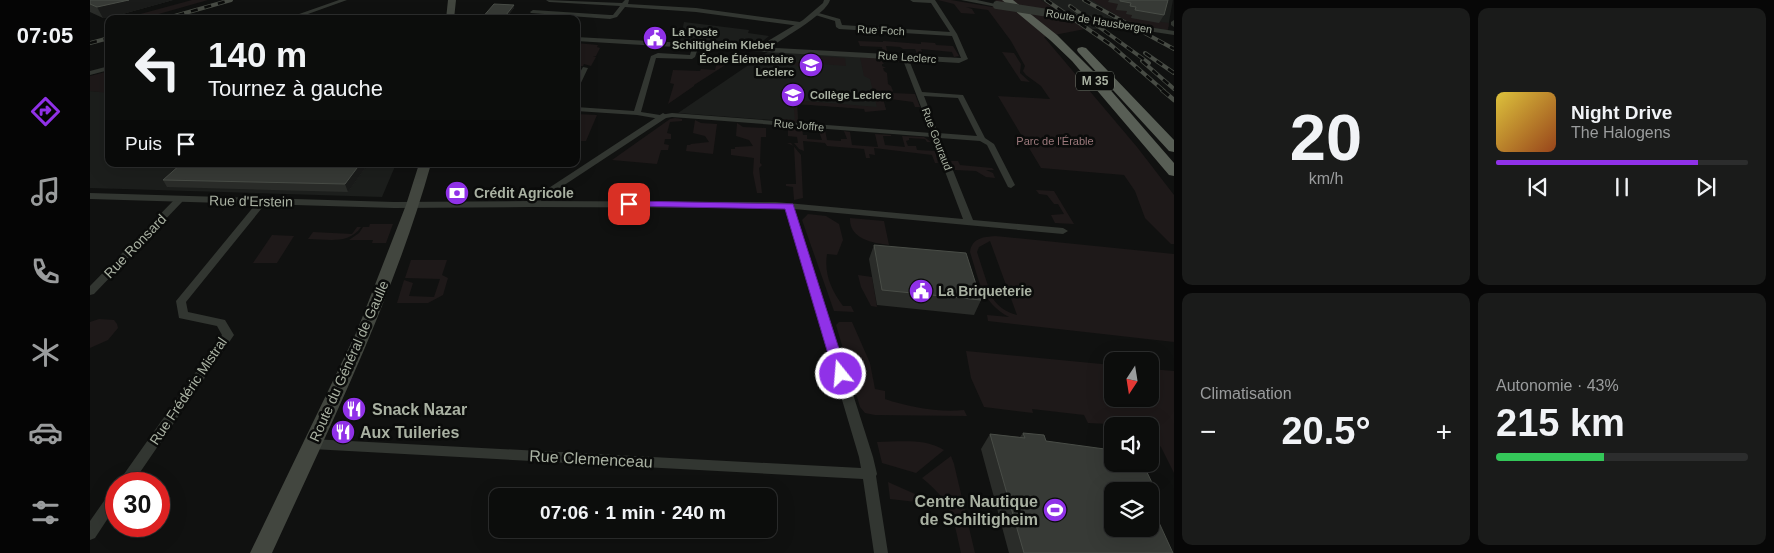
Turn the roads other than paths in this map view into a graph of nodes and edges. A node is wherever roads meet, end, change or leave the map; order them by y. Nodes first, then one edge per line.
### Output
1 (344, 0) edge
2 (452, 0) edge
3 (548, 0) edge
4 (827, 0) edge
5 (913, 0) edge
6 (964, 0) edge
7 (1021, 0) edge
8 (626, 2) edge
9 (1002, 3) edge
10 (538, 6) dead end
11 (815, 14) junction
12 (300, 15) edge
13 (450, 15) edge
14 (579, 15) edge
15 (580, 15) edge
16 (800, 24) junction
17 (1174, 33) edge
18 (954, 34) junction
19 (580, 39) edge
20 (696, 46) junction
21 (761, 49) junction
22 (905, 57) junction
23 (585, 68) dead end
24 (105, 69) edge
25 (90, 73) edge
26 (580, 79) edge
27 (960, 86) dead end
28 (920, 94) junction
29 (961, 96) junction
30 (580, 109) edge
31 (636, 113) junction
32 (662, 116) junction
33 (935, 135) junction
34 (982, 139) junction
35 (1174, 148) edge
36 (424, 167) edge
37 (1174, 172) edge
38 (1011, 185) dead end
39 (90, 196) edge
40 (179, 200) junction
41 (263, 201) junction
42 (531, 204) junction
43 (413, 205) junction
44 (789, 206) junction
45 (969, 222) junction
46 (1063, 231) dead end
47 (90, 292) edge
48 (312, 444) junction
49 (132, 472) edge
50 (870, 474) junction
51 (105, 512) edge
52 (90, 534) edge
53 (261, 553) edge
54 (881, 553) edge

1 - 12 street
2 - 13 main road
3 - 8 street
4 - 11 street
5 - 18 street, Rue Leclerc
6 - 9 street, Route de Hausbergen
7 - 35 highway, M 35
8 - 15 street
8 - 16 street
9 - 17 street, Route de Hausbergen, bridge
9 - 37 highway, M 35
10 - 14 street
11 - 16 street
11 - 18 street, Rue Foch
16 - 21 street
18 - 22 street, Rue Leclerc
19 - 20 street, Rue Leclerc
20 - 21 street, Rue Leclerc
20 - 31 street
21 - 22 street, Rue Leclerc
22 - 28 street, Rue Gouraud
23 - 26 street
24 - 25 street
27 - 29 street
28 - 29 street
28 - 33 street, Rue Gouraud
29 - 34 street
30 - 31 street, Rue Joffre
31 - 32 street, Rue Joffre
32 - 33 street, Rue Joffre
32 - 42 street
33 - 34 street, Rue Joffre
33 - 45 street, Rue Gouraud
34 - 38 street
36 - 43 main road, Route du Général de Gaulle
39 - 40 street, Rue d'Erstein
40 - 41 street, Rue d'Erstein
40 - 47 street, Rue Ronsard
41 - 43 street, Rue d'Erstein
41 - 49 street, Rue Frédéric Mistral
42 - 43 street, Rue d'Erstein
42 - 44 street
43 - 48 main road, Route du Général de Gaulle
44 - 45 street
44 - 50 street
45 - 46 street
48 - 50 street, Rue Clemenceau
48 - 53 main road, Route du Général de Gaulle
50 - 54 street
51 - 52 street

